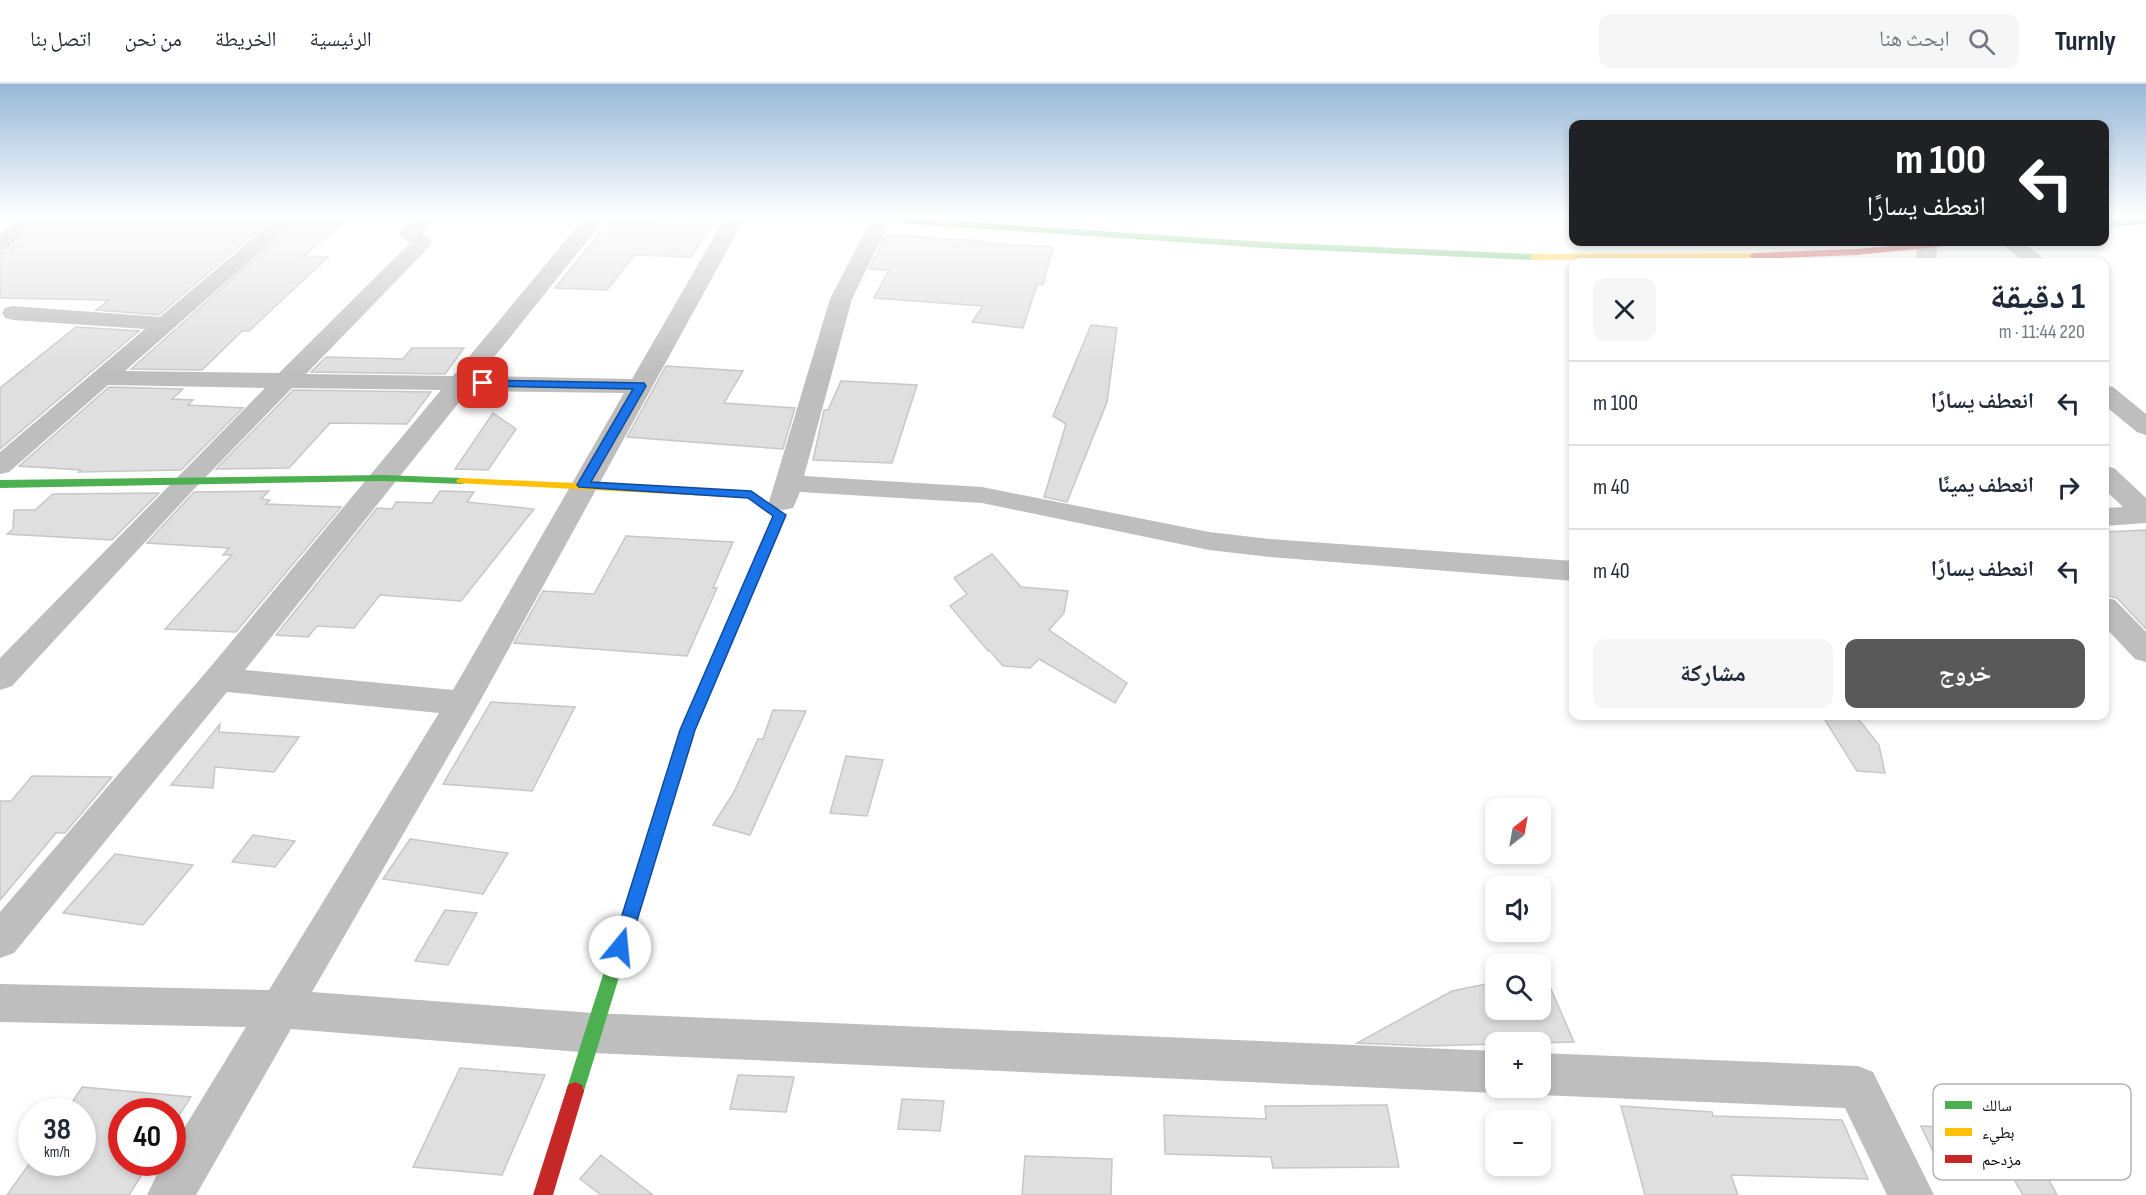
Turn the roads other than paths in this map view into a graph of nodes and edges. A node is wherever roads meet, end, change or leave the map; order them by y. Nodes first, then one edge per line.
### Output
1 (231, 268) edge
2 (397, 268) edge
3 (555, 268) edge
4 (707, 268) edge
5 (857, 268) edge
6 (4, 316) edge
7 (166, 324) junction
8 (103, 378) junction
9 (286, 380) junction
10 (461, 383) junction
11 (640, 386) junction
12 (2109, 398) edge
13 (2146, 427) edge
14 (0, 466) edge
15 (383, 478) junction
16 (2109, 479) edge
17 (186, 481) junction
18 (789, 483) junction
19 (0, 484) edge
20 (583, 485) junction
21 (2146, 514) edge
22 (780, 515) junction
23 (2109, 517) edge
24 (1569, 570) edge
25 (2109, 612) edge
26 (2146, 651) edge
27 (0, 678) edge
28 (219, 679) junction
29 (462, 703) junction
30 (0, 941) edge
31 (0, 1003) edge
32 (280, 1009) junction
33 (593, 1033) junction
34 (1485, 1072) edge
35 (1551, 1074) edge
36 (170, 1195) edge
37 (543, 1195) edge
38 (1911, 1195) edge

1 - 7 street
2 - 9 street
3 - 10 street
4 - 11 street
5 - 18 street
6 - 7 street
7 - 8 street
8 - 9 street
8 - 14 street
9 - 10 street
9 - 17 street
10 - 11 street
10 - 15 street
11 - 20 street
12 - 13 street
15 - 17 main road
15 - 20 main road
15 - 28 street
16 - 21 street
17 - 19 main road
17 - 27 street
18 - 22 street
18 - 24 street
20 - 22 main road
20 - 29 street
21 - 23 street
22 - 33 main road
25 - 26 street
28 - 29 street
28 - 30 street
29 - 32 street
31 - 32 street
32 - 33 street
32 - 36 street
33 - 34 street
33 - 37 main road
35 - 38 street

